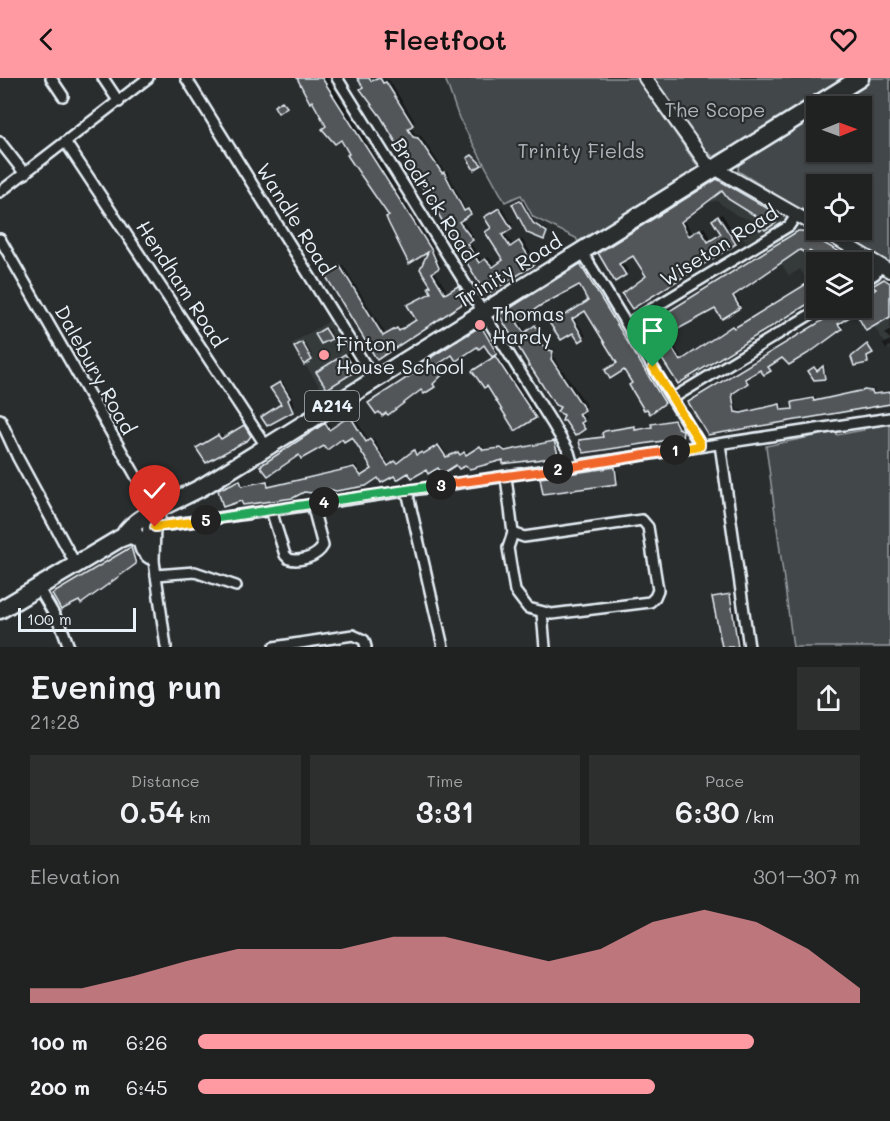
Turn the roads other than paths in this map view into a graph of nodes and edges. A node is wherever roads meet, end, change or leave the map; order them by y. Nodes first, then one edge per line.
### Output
1 (51, 78) edge
2 (103, 78) edge
3 (148, 78) edge
4 (186, 78) edge
5 (337, 78) edge
6 (645, 78) edge
7 (860, 78) edge
8 (63, 96) dead end
9 (119, 102) junction
10 (0, 142) edge
11 (66, 143) junction
12 (716, 169) junction
13 (26, 174) junction
14 (0, 192) edge
15 (797, 214) junction
16 (806, 220) edge
17 (0, 239) edge
18 (839, 240) edge
19 (581, 250) junction
20 (885, 268) edge
21 (872, 276) edge
22 (483, 312) junction
23 (806, 317) edge
24 (627, 324) junction
25 (374, 379) junction
26 (673, 398) junction
27 (890, 418) edge
28 (0, 419) edge
29 (720, 444) junction
30 (266, 446) junction
31 (700, 446) junction
32 (573, 466) junction
33 (506, 477) junction
34 (407, 491) junction
35 (312, 504) junction
36 (272, 510) junction
37 (153, 520) junction
38 (513, 533) junction
39 (127, 535) junction
40 (152, 558) junction
41 (76, 565) junction
42 (156, 575) junction
43 (236, 586) dead end
44 (38, 587) junction
45 (0, 610) edge
46 (542, 613) junction
47 (69, 647) edge
48 (166, 647) edge
49 (274, 647) edge
50 (366, 647) edge
51 (443, 647) edge
52 (544, 647) edge
53 (749, 647) edge

1 - 8 street
2 - 9 street
3 - 9 street
4 - 25 street, Wandle Road
5 - 22 street, Brodrick Road
6 - 12 main road
7 - 12 highway, Trinity Road / A214
9 - 11 street
10 - 13 street
11 - 13 street
11 - 30 street, Hendham Road
12 - 15 main road
12 - 19 highway, Trinity Road / A214
13 - 14 street
15 - 16 main road
15 - 24 street, Wiseton Road
17 - 37 street, Dalebury Road
18 - 20 main road
19 - 22 highway, Trinity Road / A214
19 - 24 street
20 - 21 street
22 - 25 highway, Trinity Road / A214
22 - 32 street, Brodrick Road
23 - 26 street
24 - 26 street
25 - 30 highway, Trinity Road / A214
26 - 31 street
27 - 29 street
28 - 41 street
29 - 31 street
29 - 53 street
30 - 37 highway, Trinity Road / A214
31 - 32 street
32 - 33 street
33 - 34 street
33 - 38 street
34 - 35 street
34 - 51 street
35 - 36 street
35 - 36 street
36 - 37 street
37 - 39 highway, Trinity Road / A214
37 - 40 street
38 - 46 street
38 - 46 street
39 - 40 highway
39 - 41 highway, Trinity Road / A214
40 - 42 street
41 - 44 highway, Trinity Road / A214
42 - 43 street
42 - 48 street
44 - 45 highway, Trinity Road / A214
44 - 47 street
46 - 52 street
49 - 50 street

